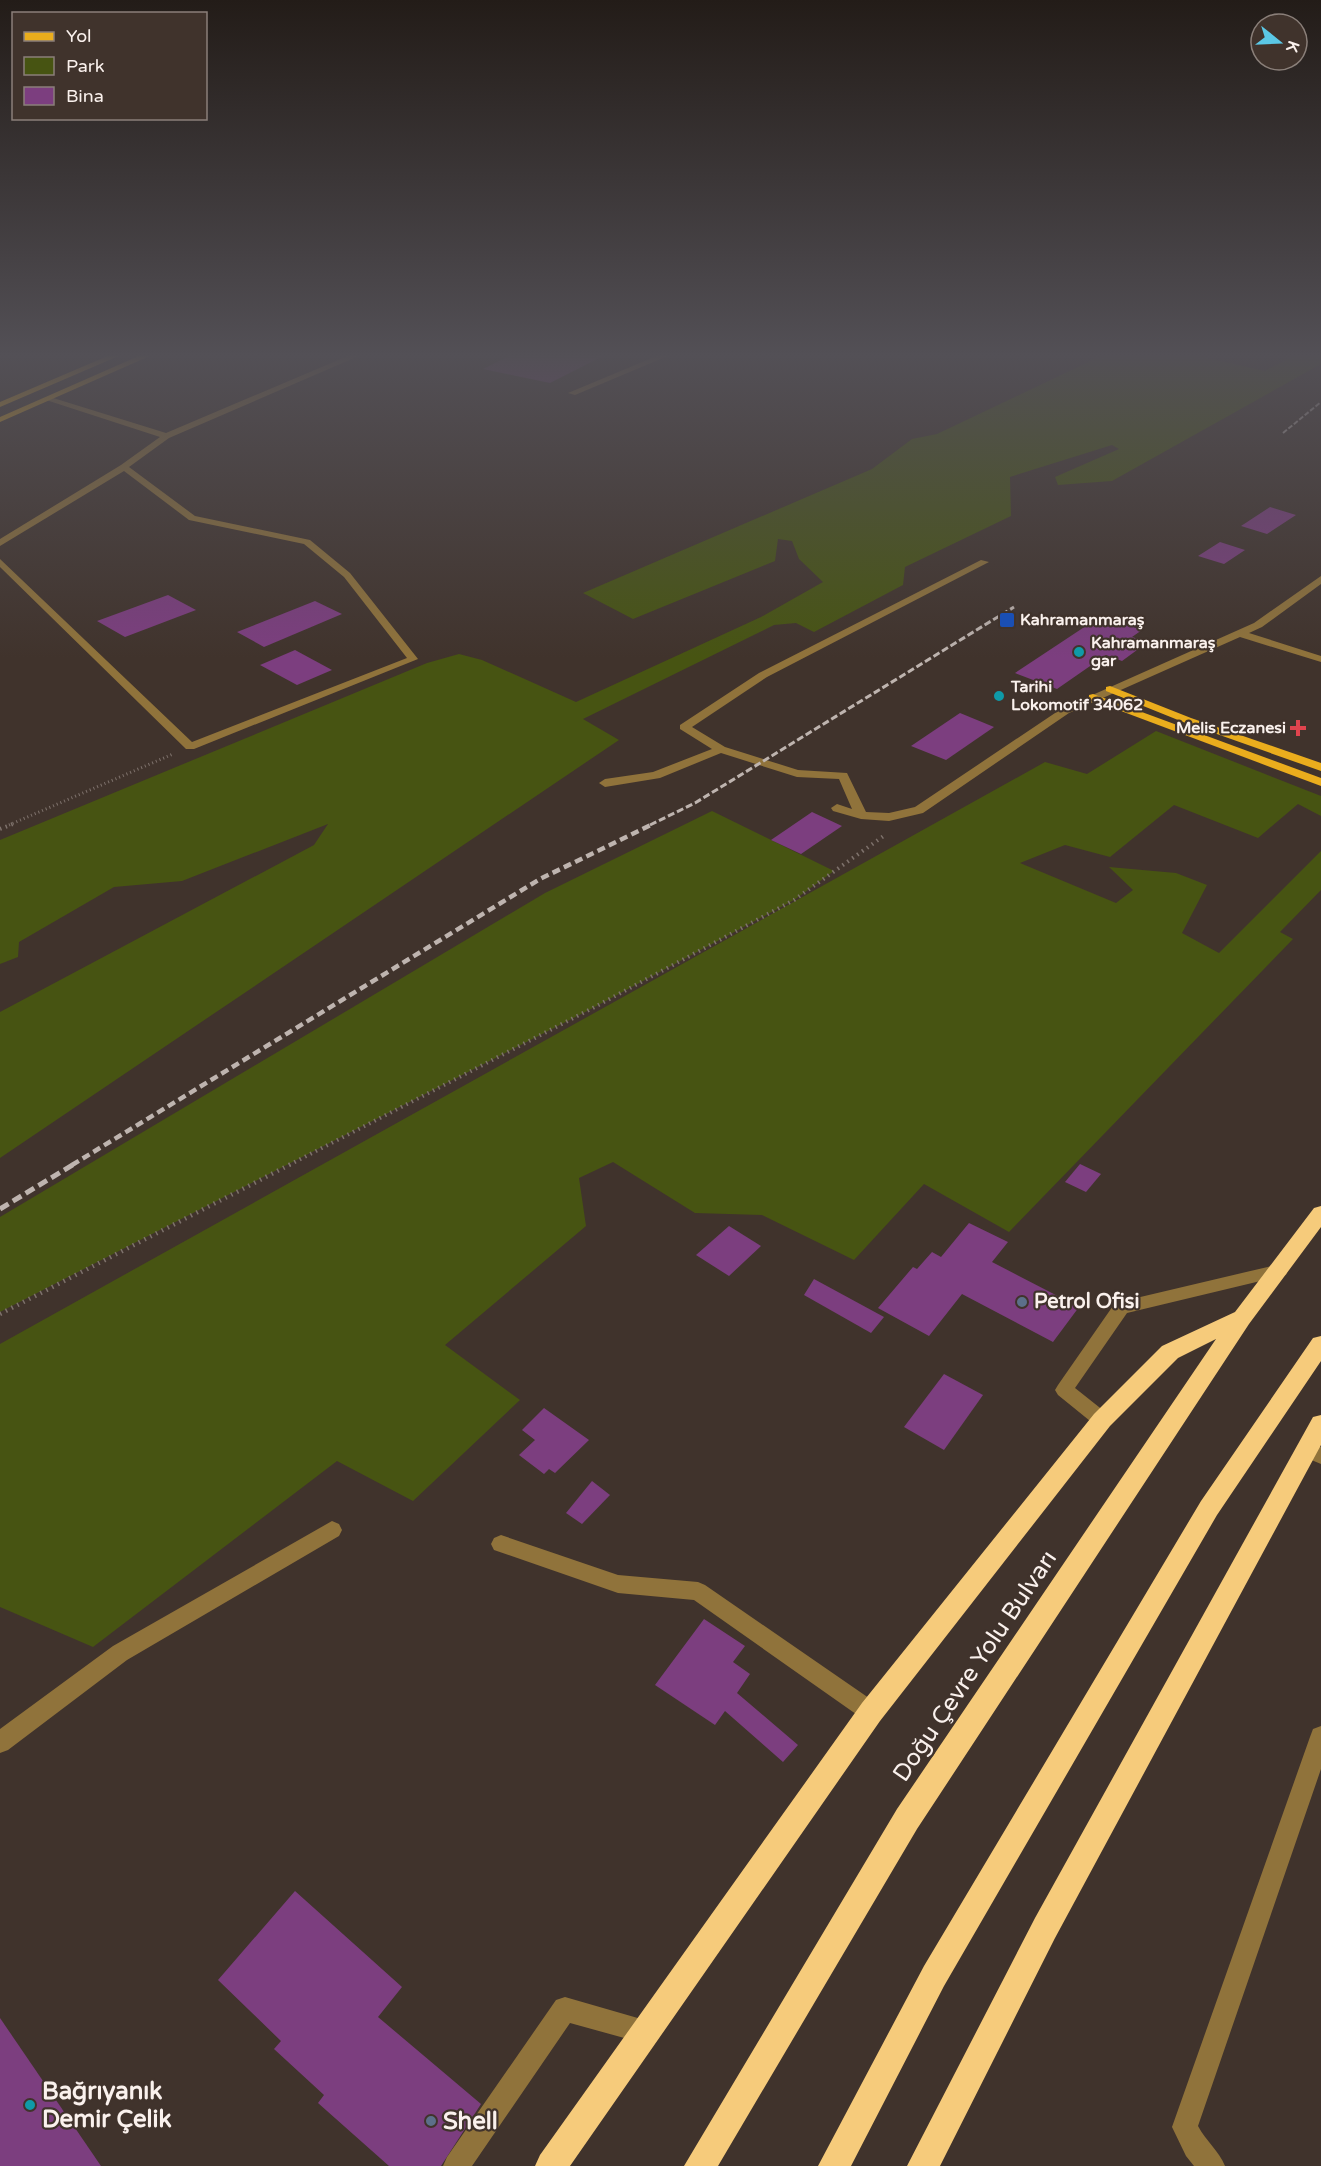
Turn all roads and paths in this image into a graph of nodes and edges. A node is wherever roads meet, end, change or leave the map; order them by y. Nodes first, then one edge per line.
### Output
1 (139, 456) edge
2 (124, 467) junction
3 (1, 543) edge
4 (0, 560) edge
5 (984, 562) dead end
6 (1321, 579) edge
7 (1238, 633) junction
8 (1321, 659) edge
9 (1110, 689) junction
10 (1094, 697) junction
11 (190, 747) junction
12 (721, 749) junction
13 (1321, 768) edge
14 (1321, 782) edge
15 (605, 783) dead end
16 (837, 808) dead end
17 (920, 810) junction
18 (861, 815) junction
19 (0, 829) edge
20 (1321, 1214) edge
21 (1280, 1270) junction
22 (0, 1314) edge
23 (1242, 1318) junction
24 (1321, 1344) edge
25 (1102, 1420) junction
26 (1321, 1424) edge
27 (1315, 1453) edge
28 (332, 1530) dead end
29 (501, 1544) dead end
30 (871, 1712) junction
31 (1321, 1737) edge
32 (0, 1742) edge
33 (646, 2032) junction
34 (456, 2166) edge
35 (551, 2166) edge
36 (700, 2166) edge
37 (834, 2166) edge
38 (923, 2166) edge
39 (1212, 2166) edge

1 - 2 street
2 - 3 street
2 - 11 street
3 - 4 street
4 - 11 street
5 - 12 street
6 - 7 street
7 - 8 street
7 - 9 street
9 - 10 street
9 - 13 main road
10 - 14 main road
10 - 17 street
11 - 19 path
12 - 15 street
12 - 18 street
16 - 18 street
17 - 18 street
17 - 22 path
20 - 21 highway, Doğu Çevre Yolu Bulvarı
21 - 23 highway, Doğu Çevre Yolu Bulvarı
21 - 25 street
23 - 25 highway
23 - 36 highway, Doğu Çevre Yolu Bulvarı
24 - 37 highway
25 - 30 highway
26 - 27 highway
27 - 38 highway
28 - 32 street
29 - 30 street
30 - 33 highway
31 - 39 street
33 - 34 street
33 - 35 highway

